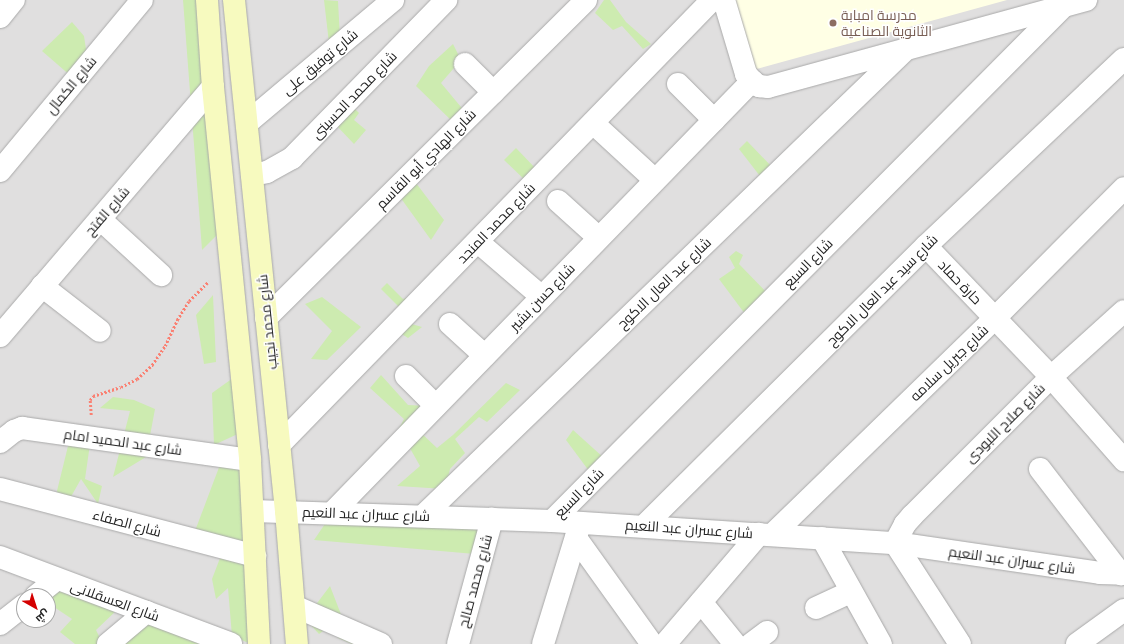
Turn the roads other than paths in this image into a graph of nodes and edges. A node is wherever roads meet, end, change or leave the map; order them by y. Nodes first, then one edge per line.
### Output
1 (14, 0) edge
2 (142, 0) edge
3 (207, 0) edge
4 (234, 0) edge
5 (446, 0) edge
6 (586, 0) edge
7 (712, 0) edge
8 (724, 0) edge
9 (1086, 0) edge
10 (389, 2) edge
11 (1064, 6) junction
12 (0, 17) edge
13 (905, 50) junction
14 (1124, 59) edge
15 (465, 64) dead end
16 (752, 81) junction
17 (678, 84) dead end
18 (213, 87) junction
19 (494, 92) junction
20 (714, 120) junction
21 (247, 123) junction
22 (593, 123) junction
23 (0, 171) edge
24 (252, 175) junction
25 (655, 180) junction
26 (1122, 194) edge
27 (558, 201) dead end
28 (100, 219) junction
29 (599, 238) junction
30 (478, 242) junction
31 (926, 246) junction
32 (161, 275) dead end
33 (42, 286) junction
34 (542, 297) junction
35 (1124, 311) edge
36 (266, 318) junction
37 (995, 318) junction
38 (450, 324) dead end
39 (100, 331) dead end
40 (0, 336) edge
41 (485, 356) junction
42 (406, 376) dead end
43 (1051, 377) junction
44 (436, 406) junction
45 (0, 442) edge
46 (279, 445) junction
47 (250, 460) junction
48 (1124, 460) edge
49 (1040, 469) dead end
50 (0, 489) edge
51 (253, 511) junction
52 (286, 511) junction
53 (332, 513) junction
54 (424, 516) junction
55 (492, 519) junction
56 (552, 521) junction
57 (644, 526) junction
58 (578, 530) junction
59 (765, 534) junction
60 (822, 538) junction
61 (895, 543) junction
62 (255, 556) junction
63 (0, 557) edge
64 (1120, 578) edge
65 (57, 579) junction
66 (46, 588) edge
67 (851, 592) junction
68 (701, 602) junction
69 (294, 606) junction
70 (816, 608) dead end
71 (1124, 610) edge
72 (16, 611) edge
73 (146, 612) junction
74 (0, 624) edge
75 (108, 644) edge
76 (231, 644) edge
77 (259, 644) edge
78 (297, 644) edge
79 (381, 644) edge
80 (458, 644) edge
81 (543, 644) edge
82 (652, 644) edge
83 (665, 644) edge
84 (734, 644) edge
85 (881, 644) edge
86 (960, 644) edge
87 (1076, 644) edge

1 - 12 street
2 - 23 street, شارع الكمال
3 - 18 main road
4 - 21 main road, شارع محمد نجيب
5 - 24 street, شارع محمد الحسينى
6 - 19 street, شارع الهادي أبو القاسم
7 - 22 street, شارع محمد المنجد
8 - 16 street
9 - 11 street
10 - 21 street, شارع توفيق على
11 - 13 street
11 - 56 street, شارع السبع
13 - 16 street
13 - 54 street, شارع عبد العال الاكوح
14 - 31 street, شارع سيد عبد العال الاكوح
15 - 19 street
16 - 20 street, شارع حسن بشير
17 - 20 street
18 - 28 street, شارع الفتح
18 - 47 main road
19 - 36 street, شارع الهادي أبو القاسم
20 - 25 street, شارع حسن بشير
21 - 24 main road, شارع محمد نجيب
22 - 25 street
22 - 30 street, شارع محمد المنجد
24 - 36 main road, شارع محمد نجيب
25 - 29 street, شارع حسن بشير
26 - 37 street, شارع جبريل سلامه
27 - 29 street
28 - 32 street
28 - 33 street, شارع الفتح
29 - 34 street, شارع حسن بشير
30 - 34 street
30 - 46 street, شارع محمد المنجد
31 - 37 street, حارة حماد
31 - 57 street, شارع سيد عبد العال الاكوح
33 - 39 street
33 - 40 street, شارع الفتح
34 - 41 street, شارع حسن بشير
35 - 43 street, شارع صلاح اللبودى
36 - 46 main road, شارع محمد نجيب
37 - 43 street, حارة حماد
37 - 59 street, شارع جبريل سلامه
38 - 41 street
41 - 44 street, شارع حسن بشير
42 - 44 street
43 - 48 street, حارة حماد
43 - 61 street, شارع صلاح اللبودى
44 - 53 street, شارع حسن بشير
45 - 47 street, شارع عبد الحميد امام
46 - 52 main road, شارع محمد نجيب
47 - 51 main road
49 - 64 street
50 - 62 street, شارع الصفاء
51 - 52 street, شارع عسران عبد النعيم
51 - 62 main road
52 - 53 street, شارع عسران عبد النعيم
52 - 69 main road, شارع محمد نجيب
53 - 54 street, شارع عسران عبد النعيم
54 - 55 street, شارع عسران عبد النعيم
55 - 56 street, شارع عسران عبد النعيم
55 - 80 street, شارع محمد صالح
56 - 58 street, شارع عسران عبد النعيم
57 - 58 street, شارع عسران عبد النعيم
57 - 59 street, شارع عسران عبد النعيم
58 - 81 street
58 - 82 street
59 - 60 street, شارع عسران عبد النعيم
59 - 68 street, شارع جبريل سلامه
60 - 61 street, شارع عسران عبد النعيم
60 - 67 street
61 - 64 street, شارع عسران عبد النعيم
61 - 86 street
62 - 77 main road
63 - 65 street, شارع العسقلانى
65 - 66 street
65 - 73 street, شارع العسقلانى
67 - 70 street
67 - 85 street
68 - 83 street, شارع جبريل سلامه
68 - 84 street
69 - 78 main road, شارع محمد نجيب
69 - 79 street
71 - 87 street
72 - 74 street
73 - 75 street
73 - 76 street, شارع العسقلانى

